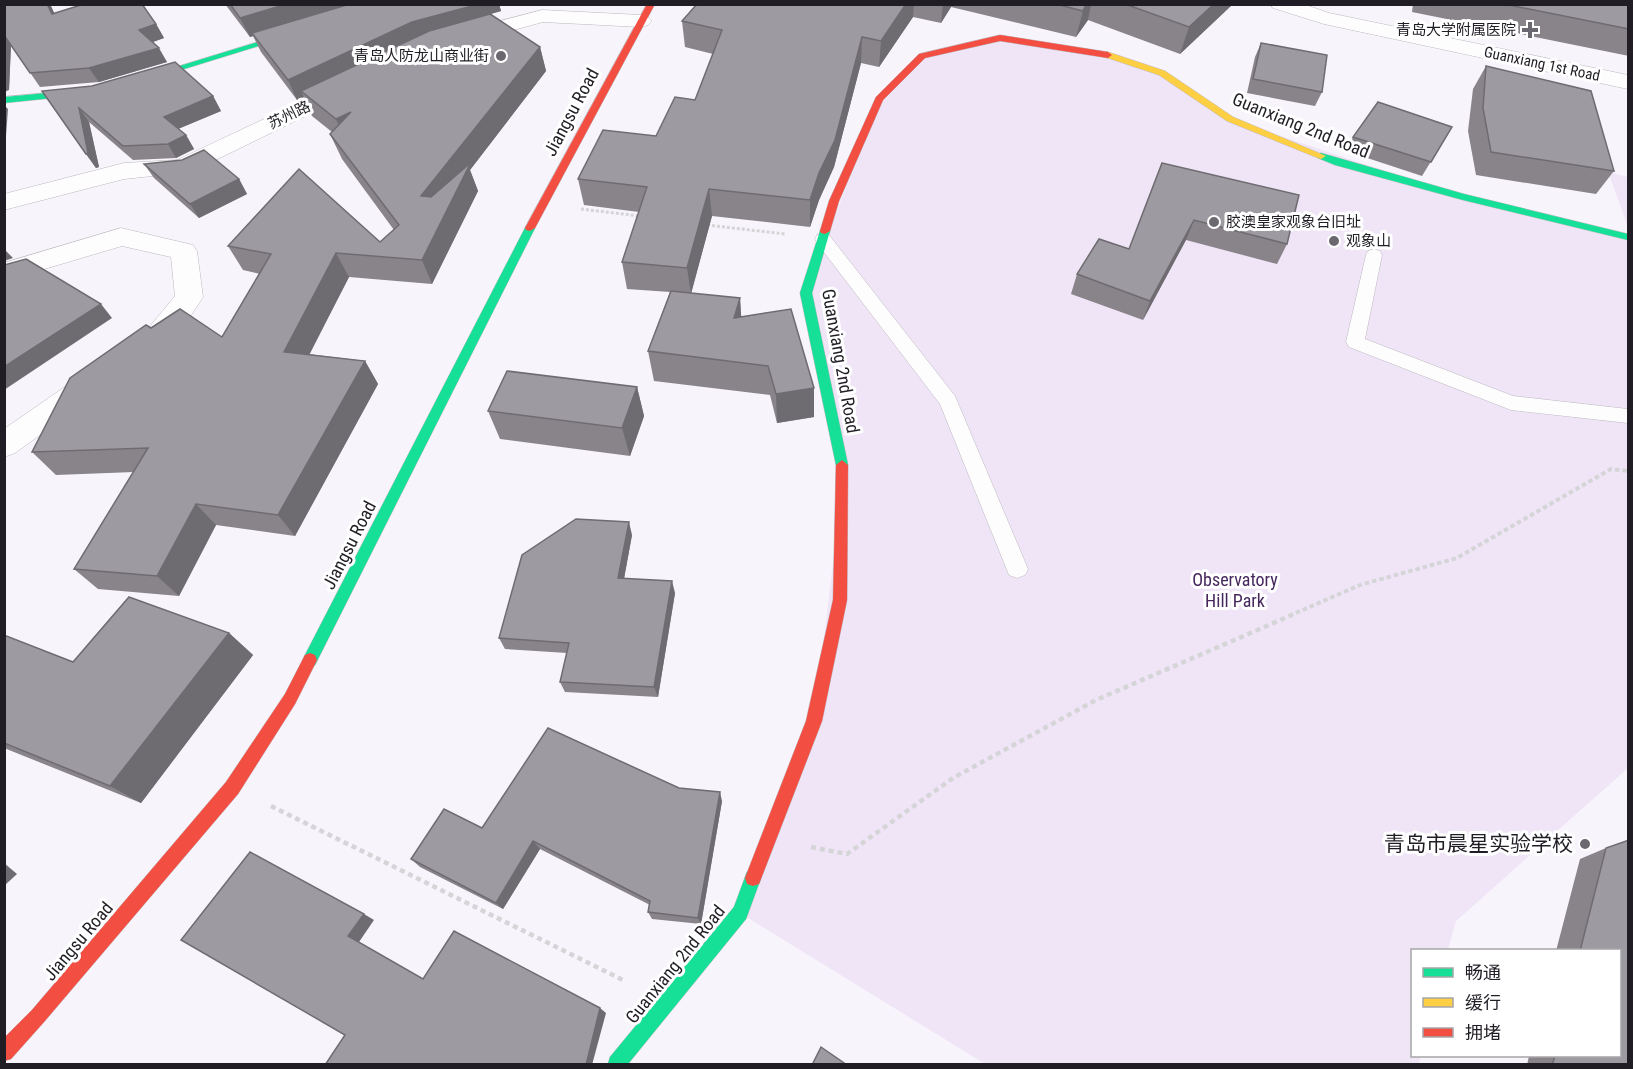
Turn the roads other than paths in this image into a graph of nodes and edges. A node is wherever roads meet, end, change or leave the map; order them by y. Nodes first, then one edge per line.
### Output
1 (1280, 4) edge
2 (646, 13) edge
3 (313, 28) edge
4 (440, 45) edge
5 (364, 79) edge
6 (1629, 82) edge
7 (123, 84) edge
8 (101, 91) edge
9 (4, 100) edge
10 (4, 202) edge
11 (1629, 237) edge
12 (823, 239) junction
13 (1374, 255) dead end
14 (4, 272) edge
15 (1629, 416) edge
16 (4, 445) edge
17 (1017, 569) dead end
18 (4, 1052) edge
19 (617, 1065) edge

1 - 6 street, Guanxiang 1st Road
2 - 4 street
2 - 18 street, Jiangsu Road
3 - 7 street
5 - 10 street, 苏州路
8 - 9 street
11 - 12 street, Guanxiang 2nd Road
12 - 17 lane
12 - 19 street, Guanxiang 2nd Road
13 - 15 lane
14 - 16 street

